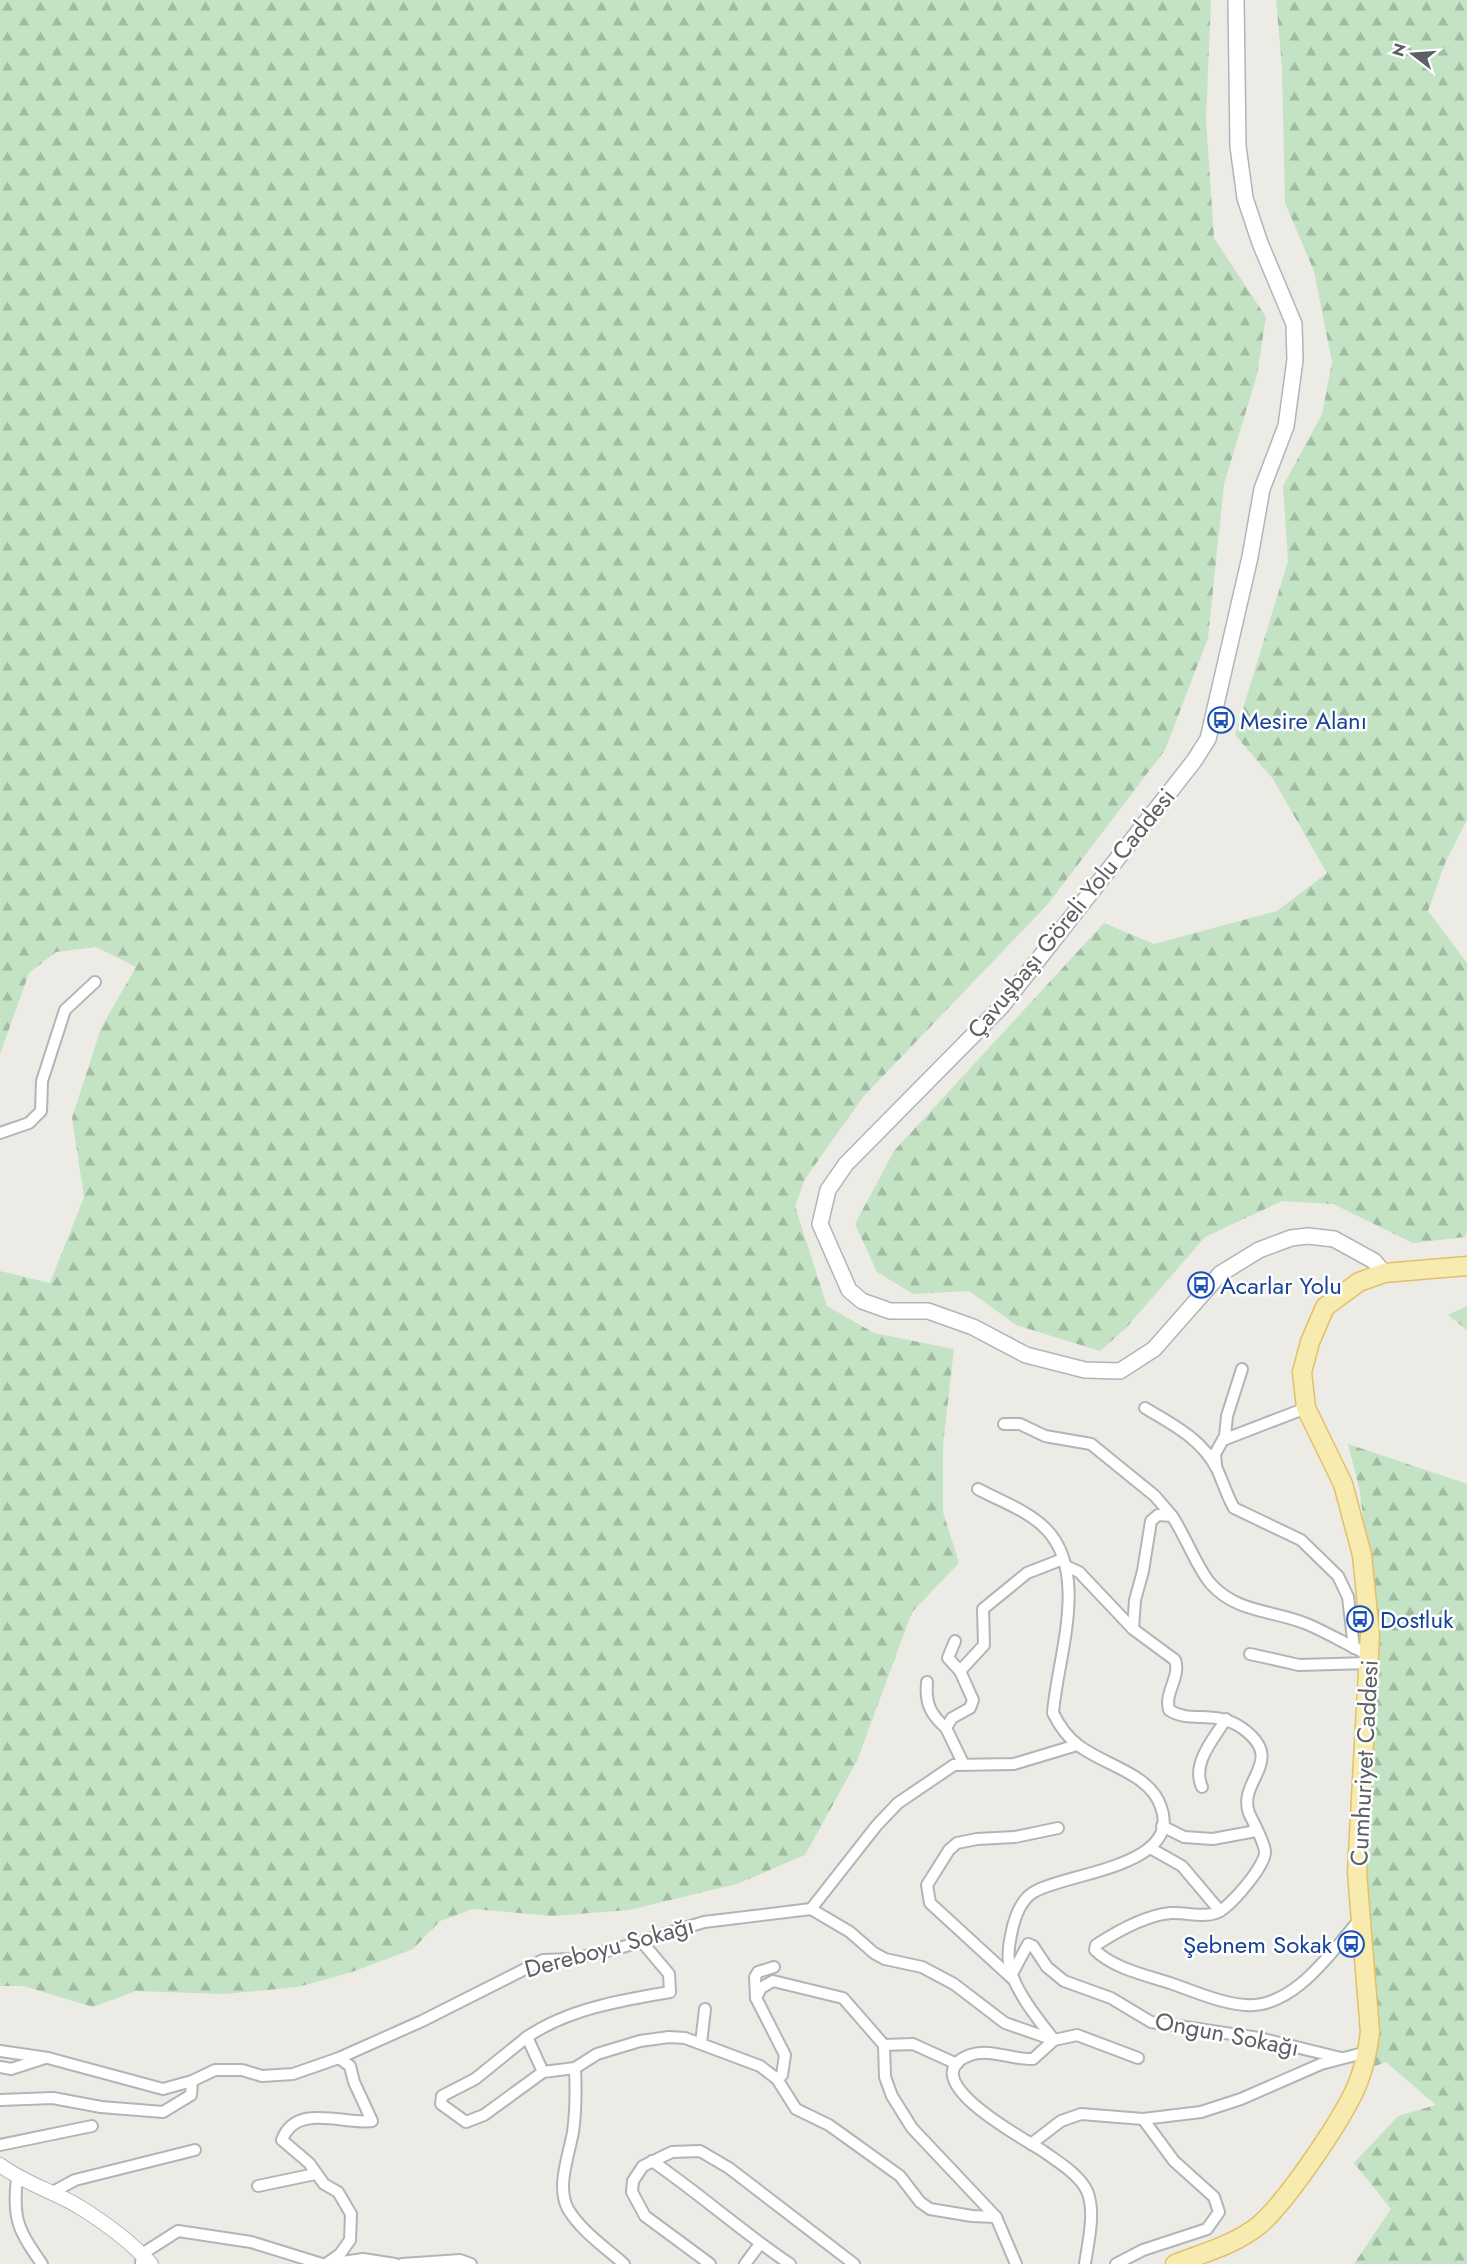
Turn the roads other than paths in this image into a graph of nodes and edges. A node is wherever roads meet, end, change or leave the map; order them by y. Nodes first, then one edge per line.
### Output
1 (1236, 0) edge
2 (95, 982) dead end
3 (0, 1133) edge
4 (1467, 1266) edge
5 (1384, 1273) junction
6 (1242, 1369) dead end
7 (1144, 1408) dead end
8 (1306, 1408) junction
9 (1004, 1424) dead end
10 (1223, 1440) junction
11 (1216, 1467) junction
12 (978, 1489) dead end
13 (1172, 1516) junction
14 (1065, 1562) junction
15 (1133, 1629) junction
16 (955, 1641) dead end
17 (1250, 1654) dead end
18 (1364, 1655) junction
19 (960, 1671) junction
20 (927, 1682) dead end
21 (1227, 1719) junction
22 (946, 1728) junction
23 (1077, 1745) junction
24 (963, 1763) junction
25 (1202, 1788) dead end
26 (1162, 1826) junction
27 (1058, 1828) dead end
28 (1256, 1831) junction
29 (1150, 1848) junction
30 (811, 1909) junction
31 (1220, 1911) junction
32 (1362, 1917) junction
33 (642, 1942) junction
34 (774, 1967) dead end
35 (1014, 1978) junction
36 (756, 1998) junction
37 (705, 2009) dead end
38 (527, 2037) junction
39 (1054, 2040) junction
40 (701, 2043) junction
41 (884, 2045) junction
42 (0, 2051) edge
43 (1367, 2052) junction
44 (48, 2058) junction
45 (339, 2058) junction
46 (1138, 2058) dead end
47 (1341, 2058) junction
48 (957, 2064) junction
49 (0, 2067) edge
50 (575, 2068) junction
51 (543, 2072) junction
52 (777, 2079) junction
53 (192, 2081) junction
54 (0, 2100) edge
55 (1143, 2119) junction
56 (92, 2126) dead end
57 (1031, 2144) junction
58 (0, 2145) edge
59 (195, 2150) dead end
60 (652, 2161) junction
61 (0, 2165) edge
62 (315, 2174) junction
63 (17, 2178) junction
64 (258, 2186) dead end
65 (51, 2193) junction
66 (996, 2217) junction
67 (760, 2244) junction
68 (145, 2261) edge
69 (421, 2263) edge
70 (42, 2264) edge
71 (322, 2264) edge
72 (327, 2264) edge
73 (395, 2264) edge
74 (402, 2264) edge
75 (471, 2264) edge
76 (624, 2264) edge
77 (710, 2264) edge
78 (745, 2264) edge
79 (790, 2264) edge
80 (854, 2264) edge
81 (1016, 2264) edge
82 (1085, 2264) edge
83 (1116, 2264) edge
84 (1175, 2264) edge

1 - 5 main road, Çavuşbaşı Göreli Yolu Caddesi
2 - 3 street
4 - 5 main road, Cumhuriyet Caddesi
5 - 8 main road, Cumhuriyet Caddesi
6 - 10 street
7 - 11 street
8 - 10 street
8 - 18 main road, Cumhuriyet Caddesi
9 - 13 street
10 - 11 street
11 - 18 street
12 - 14 street
13 - 15 street
13 - 18 street
14 - 15 street
14 - 19 street
14 - 23 street
15 - 21 street
16 - 19 street
17 - 18 street
18 - 32 main road, Cumhuriyet Caddesi
19 - 22 street
20 - 22 street
21 - 25 street
21 - 28 street
22 - 24 street
23 - 24 street
23 - 26 street
24 - 30 street
26 - 28 street
26 - 29 street
27 - 35 street
28 - 31 street
29 - 31 street
29 - 35 street
30 - 33 street, Dereboyu Sokağı
30 - 39 street
31 - 32 street
32 - 43 main road, Cumhuriyet Caddesi
33 - 38 street
33 - 45 street, Dereboyu Sokağı
34 - 36 street
35 - 39 street
35 - 47 street, Ongun Sokağı
36 - 41 street
36 - 52 street
37 - 40 street
38 - 51 street
38 - 51 street
39 - 46 street
39 - 48 street
40 - 50 street
40 - 52 street
41 - 48 street
41 - 66 street
42 - 44 street, Dereboyu Sokağı
43 - 47 street
43 - 84 main road, Cumhuriyet Caddesi
44 - 49 street
44 - 53 street, Dereboyu Sokağı
45 - 53 street, Dereboyu Sokağı
45 - 62 street
47 - 55 street
48 - 57 street
50 - 51 street
50 - 76 street
52 - 66 street
53 - 54 street
55 - 57 street
55 - 83 street
56 - 58 street
57 - 82 street
59 - 65 street
60 - 67 street
60 - 77 street
60 - 80 street
61 - 63 street
62 - 64 street
62 - 72 street
63 - 65 street
63 - 70 street
65 - 68 street
66 - 81 street
67 - 78 street
67 - 79 street
68 - 71 street
69 - 74 street
69 - 75 street
72 - 73 street

